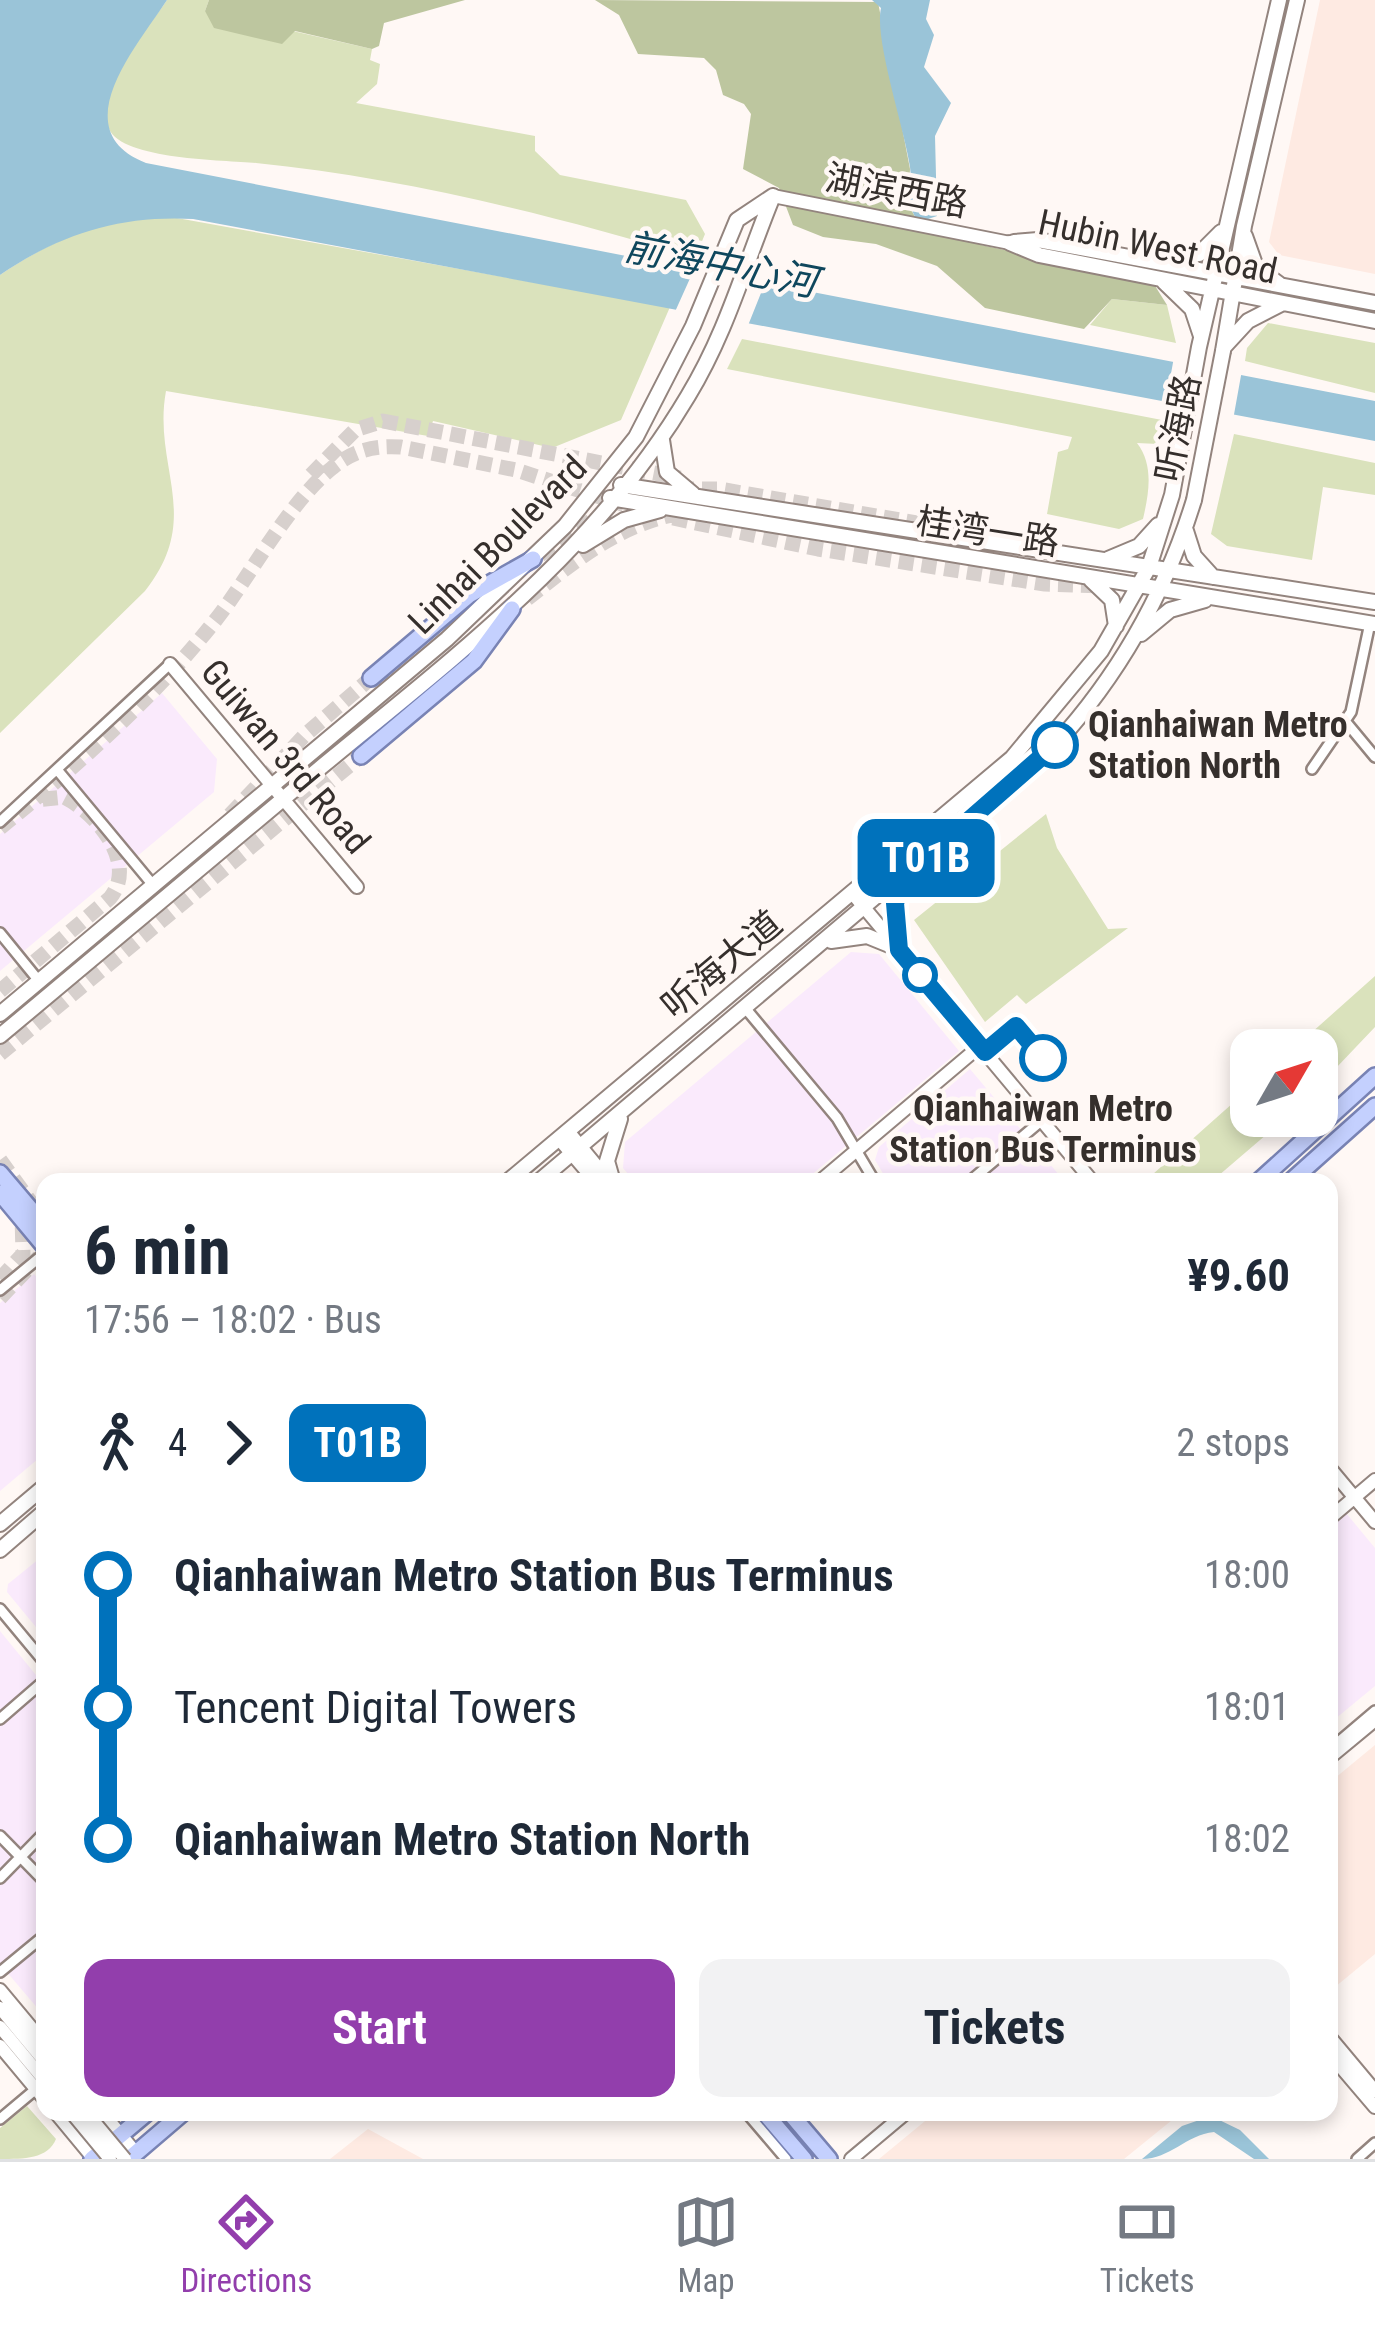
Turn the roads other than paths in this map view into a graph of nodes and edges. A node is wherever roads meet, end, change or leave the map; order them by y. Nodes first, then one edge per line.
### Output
1 (1279, 0) edge
2 (1297, 0) edge
3 (773, 196) junction
4 (1231, 205) junction
5 (1245, 218) junction
6 (1226, 222) junction
7 (1010, 243) junction
8 (1110, 255) junction
9 (1160, 280) junction
10 (1223, 284) junction
11 (1282, 295) junction
12 (1375, 303) edge
13 (1375, 321) edge
14 (1200, 343) junction
15 (1223, 349) junction
16 (665, 433) junction
17 (604, 482) junction
18 (626, 485) junction
19 (593, 495) junction
20 (698, 497) junction
21 (614, 499) junction
22 (669, 508) junction
23 (1165, 516) junction
24 (1187, 520) junction
25 (564, 558) junction
26 (533, 559) junction
27 (1101, 560) junction
28 (1149, 567) junction
29 (1169, 570) junction
30 (1213, 577) junction
31 (1087, 578) junction
32 (1139, 586) junction
33 (1160, 590) junction
34 (1214, 598) junction
35 (1375, 602) edge
36 (512, 609) junction
37 (1372, 623) edge
38 (1115, 628) junction
39 (1129, 645) junction
40 (170, 664) joint
41 (371, 678) tunnel mouth
42 (1346, 722) junction
43 (361, 756) tunnel mouth
44 (1375, 757) edge
45 (1312, 769) dead end
46 (59, 772) junction
47 (272, 785) junction
48 (283, 799) junction
49 (0, 822) edge
50 (904, 877) junction
51 (153, 885) junction
52 (357, 887) dead end
53 (852, 893) junction
54 (865, 909) junction
55 (0, 933) edge
56 (821, 946) junction
57 (899, 950) junction
58 (39, 981) junction
59 (746, 1010) junction
60 (0, 1014) edge
61 (0, 1036) edge
62 (980, 1046) junction
63 (1375, 1076) edge
64 (1375, 1106) edge
65 (624, 1113) junction
66 (1041, 1121) junction
67 (563, 1135) junction
68 (857, 1149) junction
69 (577, 1151) junction
70 (0, 1173) edge
71 (518, 1173) edge
72 (549, 1173) edge
73 (590, 1173) edge
74 (602, 1173) edge
75 (611, 1173) edge
76 (829, 1173) edge
77 (870, 1173) edge
78 (980, 1173) edge
79 (1085, 1173) edge
80 (1268, 1173) edge
81 (1300, 1173) edge
82 (0, 1193) edge
83 (36, 1215) edge
84 (36, 1239) edge
85 (36, 1258) edge
86 (0, 1290) edge
87 (1338, 1478) edge
88 (1375, 1480) edge
89 (36, 1494) edge
90 (1357, 1501) junction
91 (1338, 1513) edge
92 (36, 1519) edge
93 (1375, 1522) edge
94 (0, 1524) edge
95 (0, 1550) edge
96 (0, 1610) edge
97 (36, 1653) edge
98 (36, 1688) edge
99 (1375, 1715) edge
100 (0, 1719) edge
101 (1338, 1743) edge
102 (0, 1836) edge
103 (36, 1841) edge
104 (19, 1857) junction
105 (36, 1873) edge
106 (0, 1878) edge
107 (36, 1942) edge
108 (0, 1972) edge
109 (0, 1990) edge
110 (0, 2008) edge
111 (0, 2027) edge
112 (36, 2033) edge
113 (0, 2046) edge
114 (1338, 2047) edge
115 (36, 2051) edge
116 (1338, 2064) edge
117 (36, 2081) edge
118 (36, 2084) edge
119 (1375, 2091) edge
120 (36, 2094) edge
121 (1375, 2108) edge
122 (0, 2119) edge
123 (62, 2121) edge
124 (78, 2121) edge
125 (95, 2121) edge
126 (110, 2121) edge
127 (137, 2121) edge
128 (173, 2121) edge
129 (754, 2121) edge
130 (769, 2121) edge
131 (772, 2121) edge
132 (797, 2121) edge
133 (892, 2121) edge
134 (121, 2134) junction
135 (1375, 2143) edge
136 (130, 2157) edge
137 (93, 2159) edge
138 (110, 2159) edge
139 (789, 2159) edge
140 (804, 2159) edge
141 (829, 2159) edge
142 (847, 2159) edge
143 (1357, 2159) edge

1 - 4 main road
2 - 5 main road
3 - 7 street, 湖滨西路
3 - 16 main road, Linhai Boulevard
3 - 17 main road, Linhai Boulevard
4 - 5 main road
4 - 6 main road
5 - 10 main road
5 - 11 main road
6 - 8 main road
6 - 10 main road
7 - 8 main road, Hubin West Road
7 - 9 main road, Hubin West Road
8 - 10 main road, Hubin West Road
9 - 10 main road, Hubin West Road
9 - 14 main road
10 - 11 main road, Hubin West Road
10 - 14 main road, 听海路
10 - 15 main road, 听海路
11 - 12 main road, Hubin West Road
11 - 13 main road, Hubin West Road
11 - 15 main road
14 - 23 main road, 听海路
15 - 24 main road, 听海路, bridge
16 - 18 main road, Linhai Boulevard
16 - 20 main road
17 - 18 main road, 桂湾一路
17 - 19 main road, Linhai Boulevard
18 - 20 main road, 桂湾一路
18 - 21 main road, Linhai Boulevard
19 - 21 main road, 桂湾一路
19 - 26 main road, Linhai Boulevard
20 - 27 main road, 桂湾一路
21 - 22 main road, 桂湾一路
21 - 25 main road, Linhai Boulevard
22 - 25 main road
22 - 31 main road, 桂湾一路
23 - 27 main road
23 - 28 main road, 听海路
24 - 29 main road, 听海路
24 - 30 main road
25 - 36 main road, Linhai Boulevard
26 - 41 main road
26 - 47 main road, Linhai Boulevard
27 - 28 main road, 桂湾一路
28 - 29 main road, 桂湾一路
28 - 32 main road, 听海大道
29 - 30 main road, 桂湾一路
29 - 33 main road, 听海大道
30 - 35 main road, 桂湾一路
31 - 32 main road, 桂湾一路
31 - 38 main road
32 - 33 main road, 桂湾一路
32 - 38 main road, 听海大道
33 - 34 main road, 桂湾一路
33 - 39 main road, 听海大道
34 - 37 main road, 桂湾一路
34 - 39 main road
36 - 43 main road
36 - 48 main road, Linhai Boulevard
37 - 42 street
38 - 53 main road, 听海大道
39 - 50 main road, 听海大道
40 - 46 street
40 - 47 street, Guiwan 3rd Road
42 - 44 street
42 - 45 street
46 - 49 street
46 - 51 street
47 - 48 street, Guiwan 3rd Road
47 - 51 main road, Linhai Boulevard
48 - 52 street, Guiwan 3rd Road
48 - 61 main road, Linhai Boulevard
50 - 54 main road, 听海大道
50 - 57 main road
51 - 58 main road, Linhai Boulevard
53 - 54 street
53 - 67 main road, 听海大道
54 - 56 main road, 听海大道
54 - 57 street
55 - 58 street
56 - 57 main road
56 - 59 main road, 听海大道
57 - 62 street
58 - 60 main road, Linhai Boulevard
59 - 65 main road, 听海大道
59 - 68 street
62 - 66 street
62 - 68 street
63 - 80 main road
64 - 81 main road
65 - 69 main road, 听海大道
65 - 75 main road
66 - 78 street
66 - 79 street
67 - 69 street
67 - 71 main road, 听海大道
68 - 76 street
68 - 77 street
69 - 72 main road, 听海大道
69 - 73 street
69 - 74 street
70 - 83 main road
82 - 84 main road
85 - 86 street
87 - 90 street
88 - 90 street
89 - 94 main road
90 - 91 street
90 - 93 street
92 - 95 main road
96 - 97 street
98 - 100 street
99 - 101 street
102 - 104 street
103 - 104 street
104 - 105 street
104 - 106 street
107 - 108 street
109 - 112 street
110 - 115 street
111 - 117 street
113 - 118 street
114 - 119 street
116 - 121 street
120 - 122 street
123 - 137 street
124 - 138 street, bridge
125 - 136 street, bridge
126 - 134 street
127 - 134 main road
128 - 136 main road
129 - 139 street
130 - 139 street
131 - 140 main road
132 - 141 main road
133 - 142 street
134 - 136 street
134 - 137 main road
135 - 143 street

